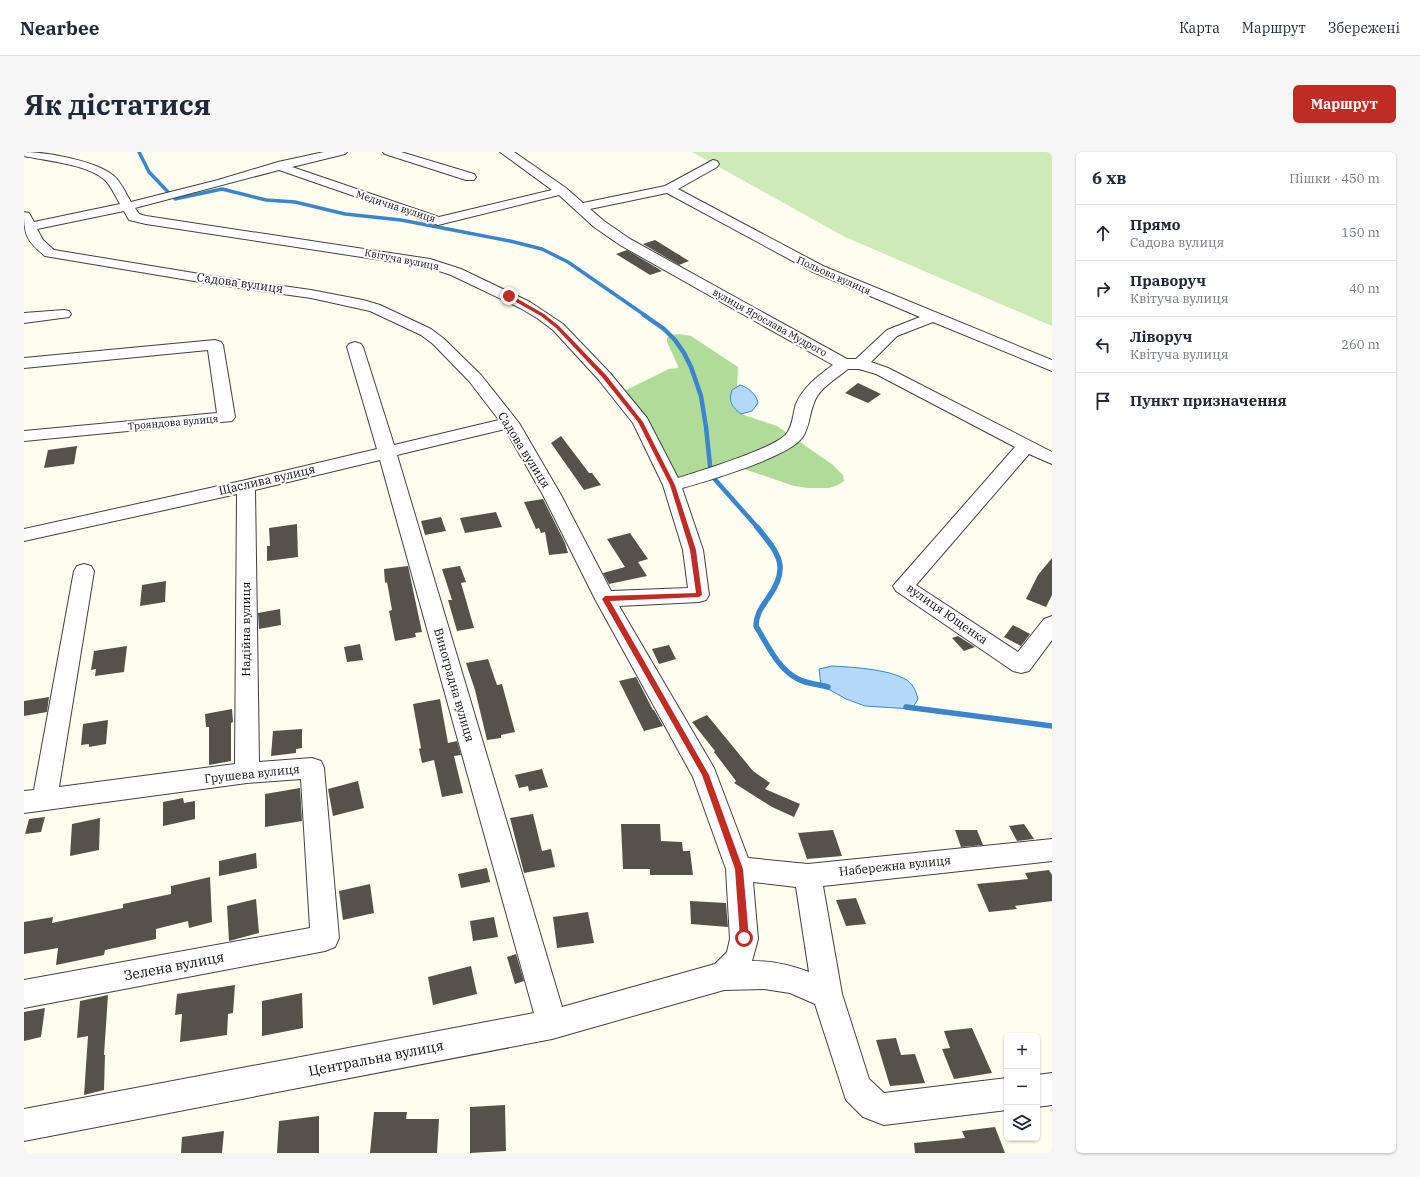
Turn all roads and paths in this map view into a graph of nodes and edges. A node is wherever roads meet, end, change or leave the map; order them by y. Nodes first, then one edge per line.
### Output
1 (341, 152) edge
2 (389, 152) edge
3 (506, 152) edge
4 (24, 154) edge
5 (317, 154) edge
6 (55, 156) edge
7 (713, 164) dead end
8 (278, 166) junction
9 (470, 178) dead end
10 (669, 189) junction
11 (562, 191) junction
12 (129, 207) junction
13 (580, 207) junction
14 (27, 222) edge
15 (64, 314) dead end
16 (933, 317) junction
17 (24, 318) edge
18 (355, 346) dead end
19 (24, 363) edge
20 (852, 364) junction
21 (1052, 366) edge
22 (510, 424) junction
23 (24, 436) edge
24 (1026, 446) junction
25 (387, 453) junction
26 (1052, 459) edge
27 (672, 485) junction
28 (246, 486) junction
29 (24, 535) edge
30 (84, 571) dead end
31 (605, 599) junction
32 (1052, 624) edge
33 (247, 773) junction
34 (34, 801) edge
35 (1052, 850) edge
36 (739, 869) junction
37 (808, 876) junction
38 (325, 938) joint
39 (724, 976) junction
40 (24, 994) edge
41 (827, 994) junction
42 (552, 1024) junction
43 (1052, 1089) edge
44 (1040, 1091) edge
45 (1004, 1094) edge
46 (24, 1125) edge

1 - 5 street
2 - 9 street
3 - 11 street, вулиця Ярослава Мудрого
4 - 6 street, Квітуча вулиця
5 - 8 street
6 - 12 street, Квітуча вулиця
7 - 10 street
8 - 11 street, Медична вулиця
8 - 12 street
10 - 13 street
10 - 16 street, Польова вулиця
11 - 13 street, вулиця Ярослава Мудрого
12 - 14 street
12 - 27 street, Квітуча вулиця
13 - 20 street, вулиця Ярослава Мудрого
14 - 22 street, Садова вулиця
15 - 17 street
16 - 20 street
16 - 21 street, Польова вулиця
18 - 25 street, Виноградна вулиця
19 - 23 street, Трояндова вулиця
20 - 24 street, вулиця Ярослава Мудрого
20 - 27 street
22 - 25 street, Щаслива вулиця
22 - 31 street, Садова вулиця
24 - 26 street, вулиця Ярослава Мудрого
24 - 32 street, вулиця Ющенка
25 - 28 street, Щаслива вулиця
25 - 42 street, Виноградна вулиця
27 - 31 street, Квітуча вулиця
28 - 29 street, Щаслива вулиця
28 - 33 street, Надійна вулиця
30 - 34 street
31 - 36 street, Садова вулиця
33 - 34 street, Грушева вулиця
33 - 38 street, Грушева вулиця
35 - 37 street, Набережна вулиця
36 - 37 street, Набережна вулиця
36 - 39 street, Садова вулиця
37 - 41 street
38 - 40 street, Зелена вулиця
39 - 41 street, Центральна вулиця
39 - 42 street, Центральна вулиця
41 - 45 street
42 - 46 street, Центральна вулиця
43 - 44 street

